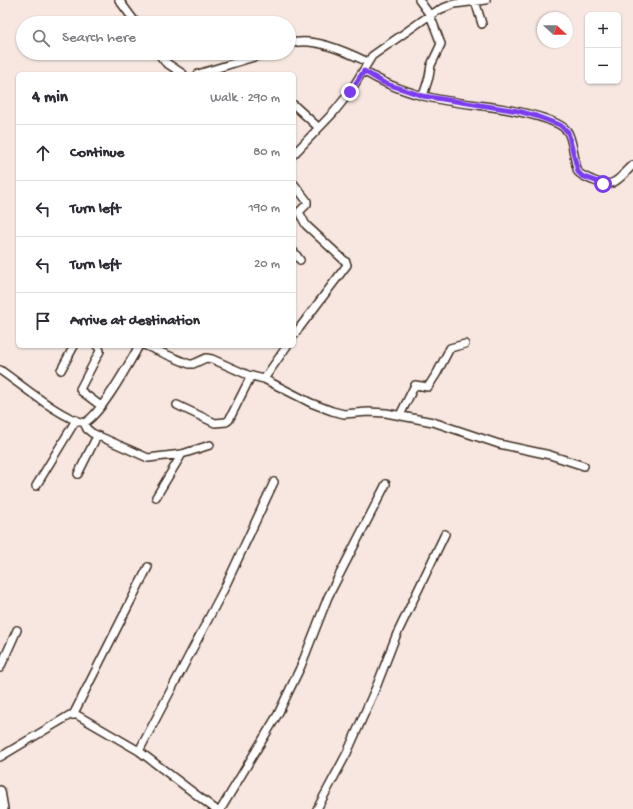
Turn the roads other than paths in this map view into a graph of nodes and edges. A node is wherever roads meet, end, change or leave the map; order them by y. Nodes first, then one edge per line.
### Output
1 (119, 0) edge
2 (419, 0) edge
3 (486, 0) edge
4 (476, 1) junction
5 (430, 15) junction
6 (131, 16) edge
7 (482, 24) dead end
8 (296, 43) edge
9 (163, 60) edge
10 (244, 60) edge
11 (368, 62) junction
12 (364, 71) junction
13 (181, 72) edge
14 (205, 72) edge
15 (423, 96) junction
16 (296, 107) edge
17 (318, 128) junction
18 (296, 152) edge
19 (633, 165) edge
20 (296, 187) edge
21 (296, 255) edge
22 (300, 260) dead end
23 (296, 332) edge
24 (465, 344) dead end
25 (73, 348) edge
26 (99, 348) edge
27 (138, 348) edge
28 (151, 348) edge
29 (286, 348) edge
30 (0, 370) edge
31 (61, 370) dead end
32 (251, 376) junction
33 (264, 379) junction
34 (177, 405) dead end
35 (101, 406) junction
36 (400, 415) junction
37 (76, 420) junction
38 (84, 423) junction
39 (97, 436) junction
40 (210, 445) dead end
41 (182, 454) junction
42 (584, 466) dead end
43 (78, 474) dead end
44 (274, 482) dead end
45 (386, 484) dead end
46 (36, 486) dead end
47 (156, 497) dead end
48 (445, 534) dead end
49 (148, 566) dead end
50 (17, 630) dead end
51 (0, 668) edge
52 (73, 715) junction
53 (139, 751) junction
54 (0, 757) edge
55 (0, 792) edge
56 (2, 806) edge
57 (215, 809) edge
58 (221, 809) edge
59 (317, 809) edge

1 - 6 street
2 - 5 street
3 - 4 street
4 - 5 street
4 - 7 street
5 - 11 street
5 - 15 street
8 - 11 street
9 - 13 street
10 - 14 street
11 - 12 street
12 - 15 street
12 - 17 street
15 - 19 street
16 - 17 street
17 - 18 street
20 - 23 street
21 - 22 street
24 - 36 street
25 - 31 street
26 - 35 street
27 - 35 street
28 - 32 street
29 - 33 street
30 - 37 street
32 - 33 street
32 - 34 street
33 - 36 street
35 - 38 street
36 - 42 street
37 - 38 street
37 - 46 street
38 - 39 street
39 - 41 street
39 - 43 street
40 - 41 street
41 - 47 street
44 - 53 street
45 - 58 street
48 - 59 street
49 - 52 street
50 - 51 street
52 - 53 street
52 - 54 street
53 - 57 street
55 - 56 street

